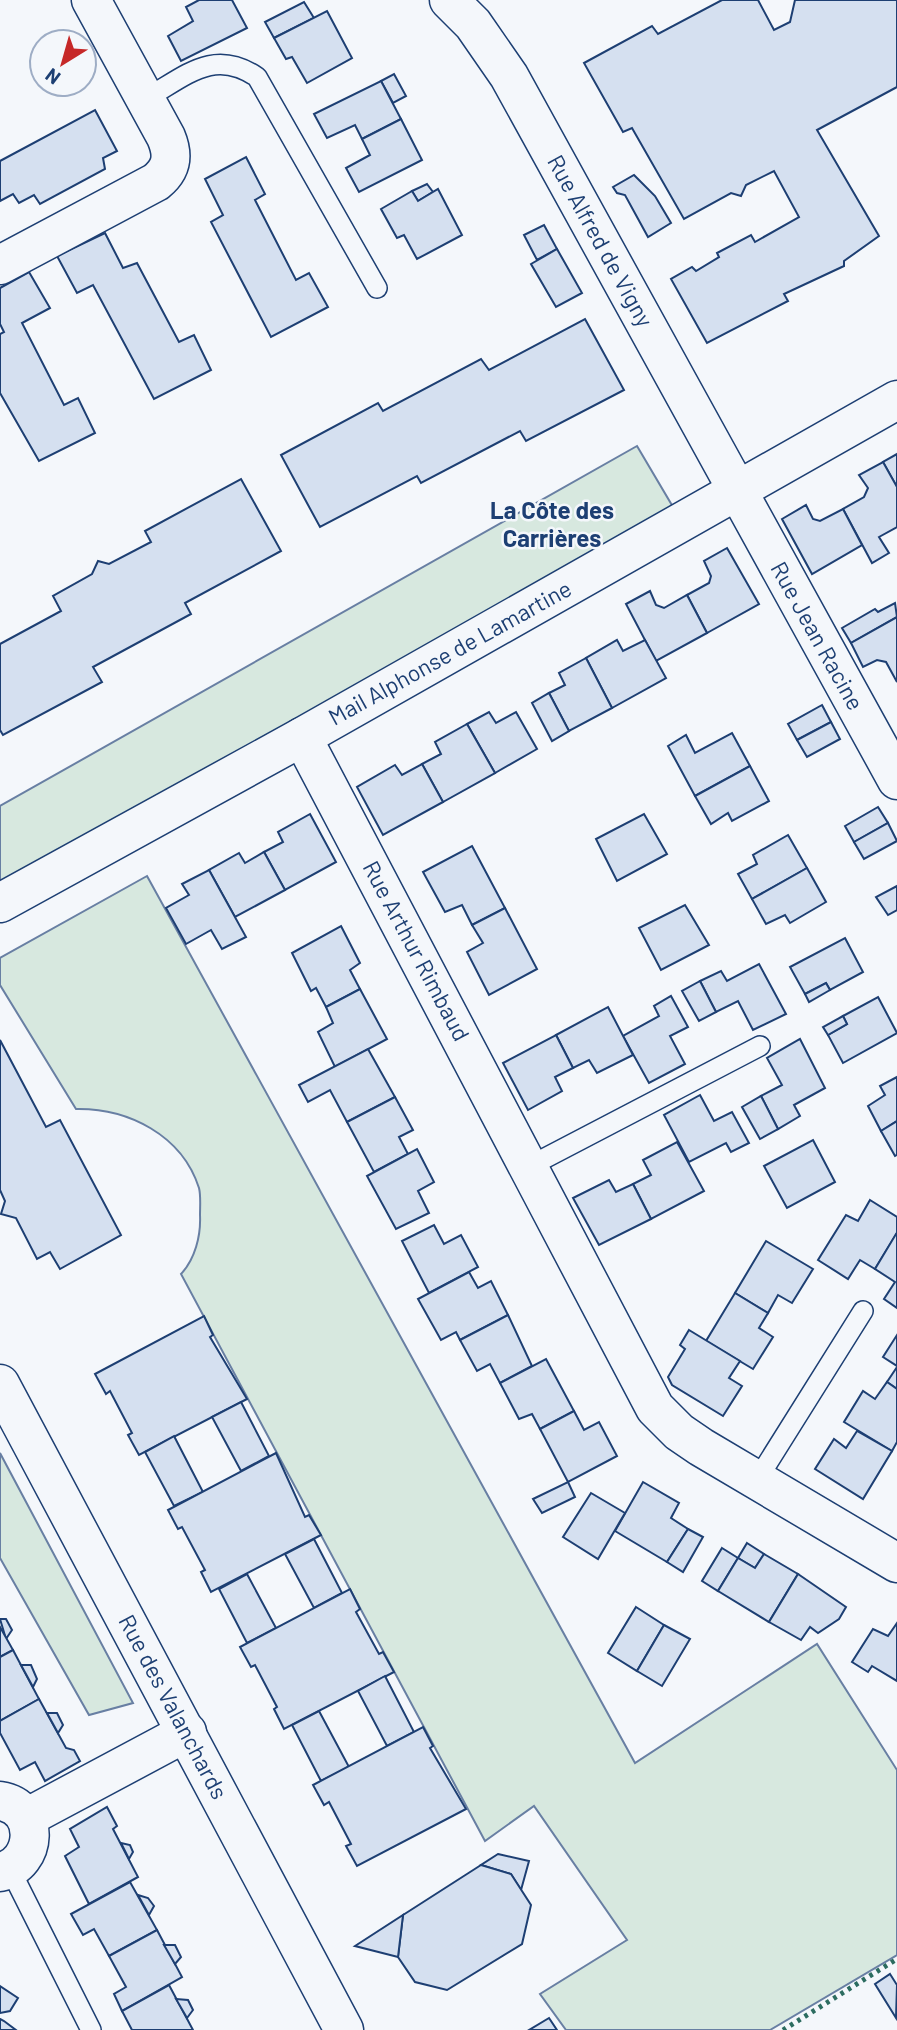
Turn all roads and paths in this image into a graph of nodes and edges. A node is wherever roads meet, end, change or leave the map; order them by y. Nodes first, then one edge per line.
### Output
1 (91, 0) edge
2 (449, 0) edge
3 (145, 99) junction
4 (0, 265) edge
5 (377, 288) dead end
6 (897, 400) edge
7 (737, 492) junction
8 (302, 737) junction
9 (897, 780) edge
10 (0, 903) edge
11 (760, 1046) dead end
12 (530, 1166) junction
13 (863, 1311) dead end
14 (0, 1384) edge
15 (757, 1480) junction
16 (897, 1563) edge
17 (187, 1732) junction
18 (13, 1810) edge
19 (5, 1870) edge
20 (91, 2030) edge
21 (344, 2030) edge

1 - 3 street
2 - 7 street, Rue Alfred de Vigny
3 - 4 street
3 - 5 lane
6 - 7 street, Mail Alphonse de Lamartine
7 - 8 street, Mail Alphonse de Lamartine
7 - 9 street, Rue Jean Racine
8 - 10 street, Mail Alphonse de Lamartine
8 - 12 street, Rue Arthur Rimbaud
11 - 12 lane
12 - 15 street, Rue Arthur Rimbaud
13 - 15 lane
14 - 17 street, Rue des Valanchards
15 - 16 street, Rue Arthur Rimbaud
17 - 18 street
17 - 21 street, Rue des Valanchards
18 - 19 street
19 - 20 lane

